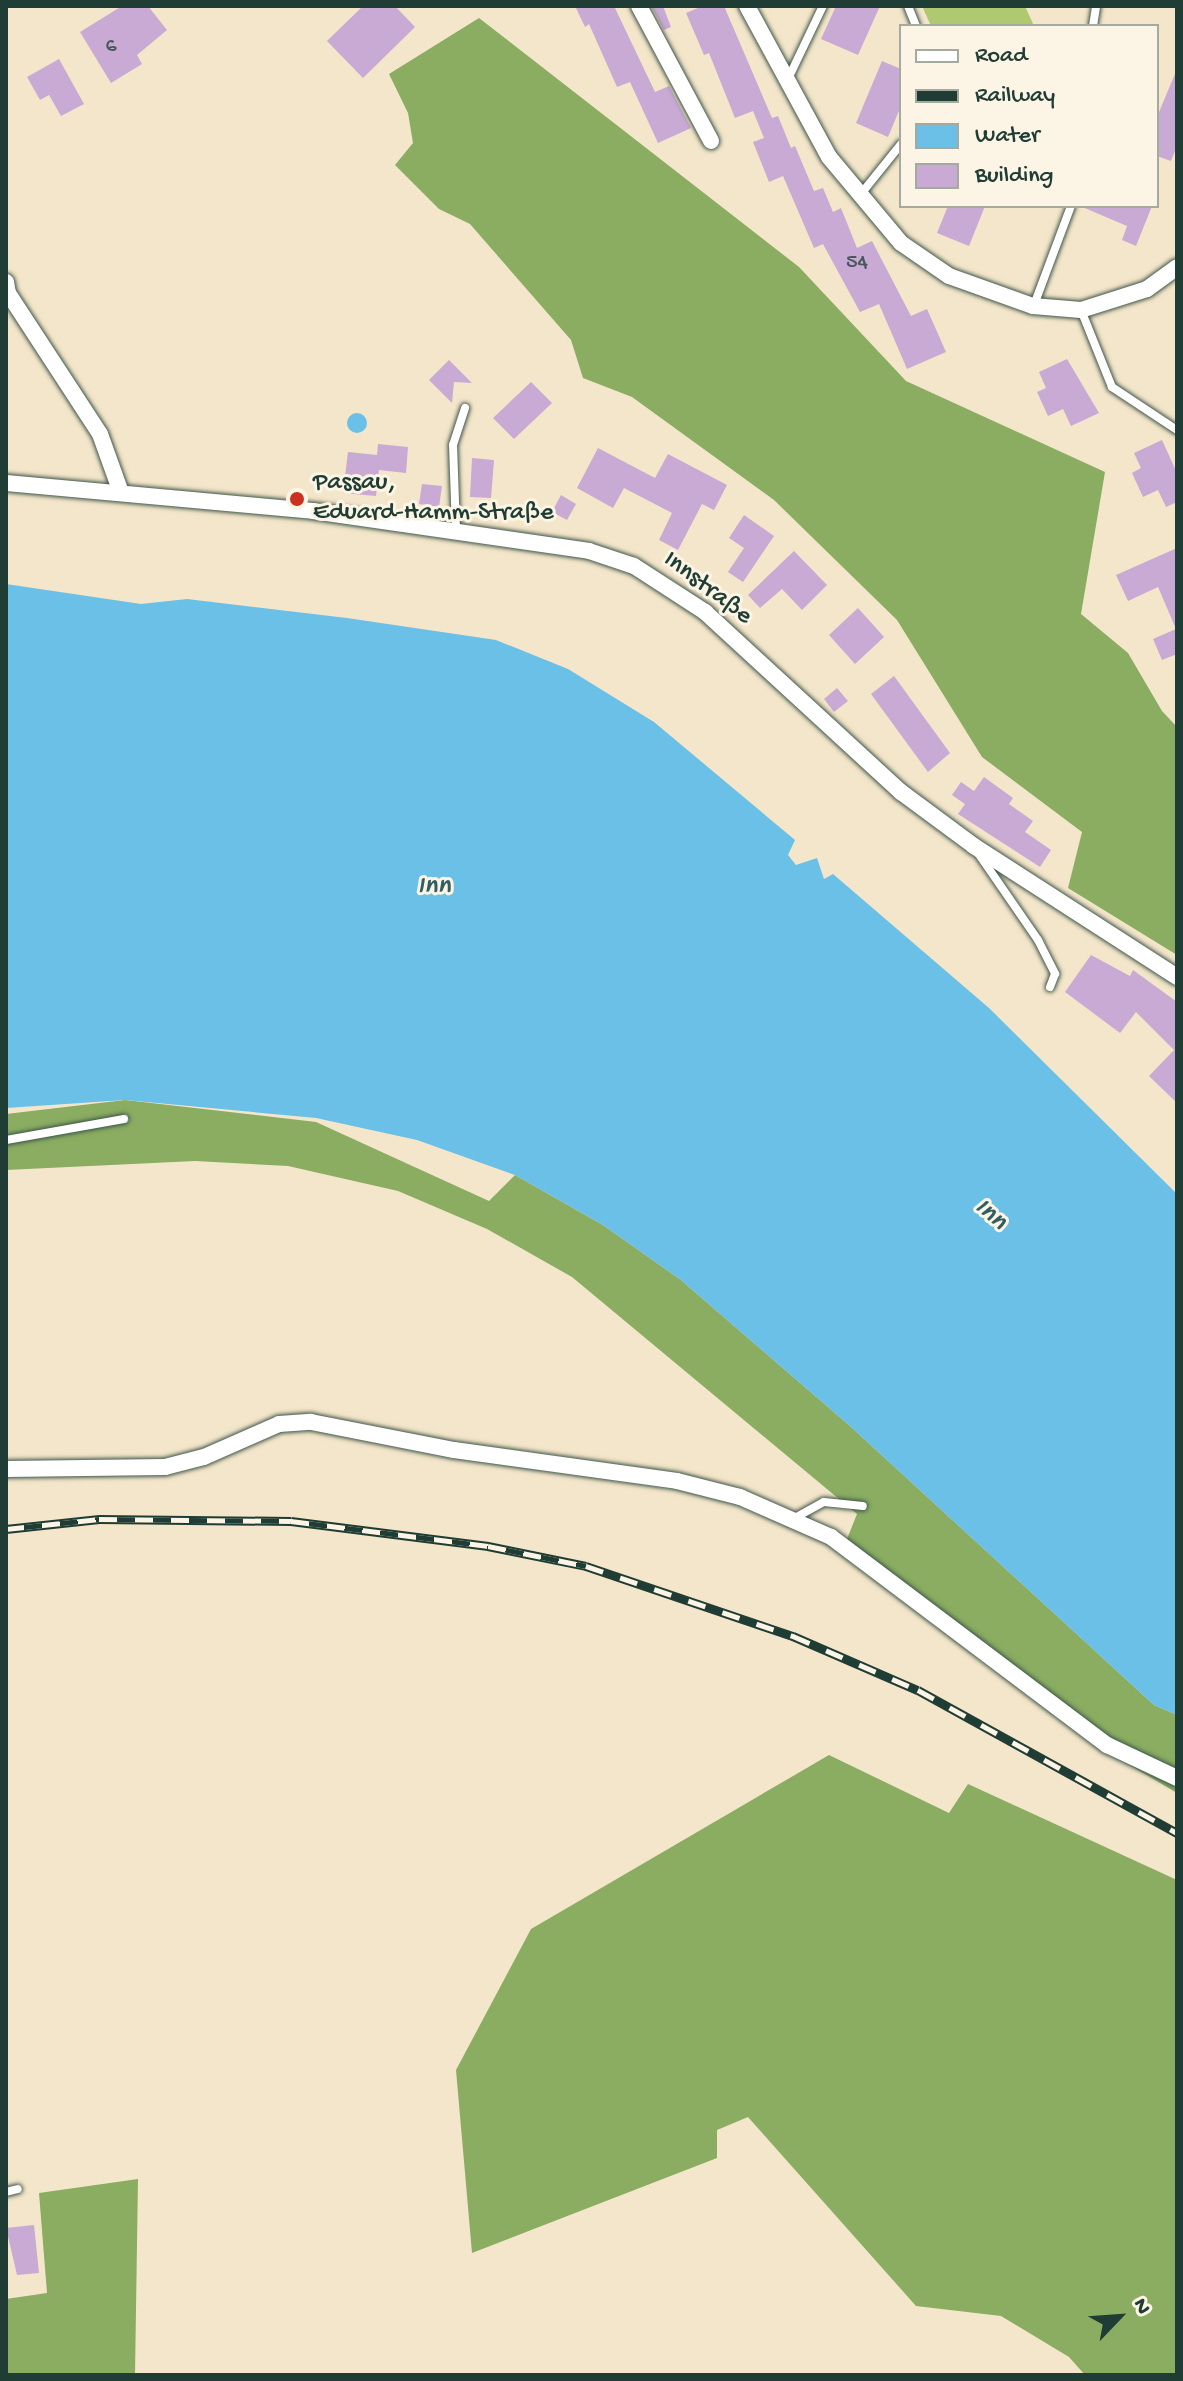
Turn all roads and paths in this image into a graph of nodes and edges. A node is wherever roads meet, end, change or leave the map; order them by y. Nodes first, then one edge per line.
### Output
1 (639, 6) edge
2 (747, 6) edge
3 (823, 6) edge
4 (786, 84) junction
5 (711, 141) dead end
6 (899, 146) edge
7 (860, 194) junction
8 (1070, 208) edge
9 (1177, 267) edge
10 (7, 289) edge
11 (1033, 306) junction
12 (1081, 310) junction
13 (465, 408) dead end
14 (1177, 430) edge
15 (6, 483) edge
16 (120, 490) junction
17 (456, 530) junction
18 (974, 846) junction
19 (1177, 977) edge
20 (1050, 987) dead end
21 (124, 1119) dead end
22 (6, 1140) edge
23 (6, 1469) edge
24 (863, 1506) dead end
25 (792, 1519) junction
26 (1177, 1778) edge
27 (18, 2189) dead end
28 (6, 2192) edge

1 - 5 street
2 - 4 street
3 - 4 lane
4 - 7 street
6 - 7 lane
7 - 11 street
8 - 11 lane
9 - 12 street
10 - 16 street
11 - 12 street
12 - 14 lane
13 - 17 lane
15 - 16 street, Innstraße
16 - 17 street, Innstraße
17 - 18 street, Innstraße
18 - 19 street, Innstraße
18 - 20 lane
21 - 22 lane
23 - 25 street
24 - 25 lane
25 - 26 street
27 - 28 lane

